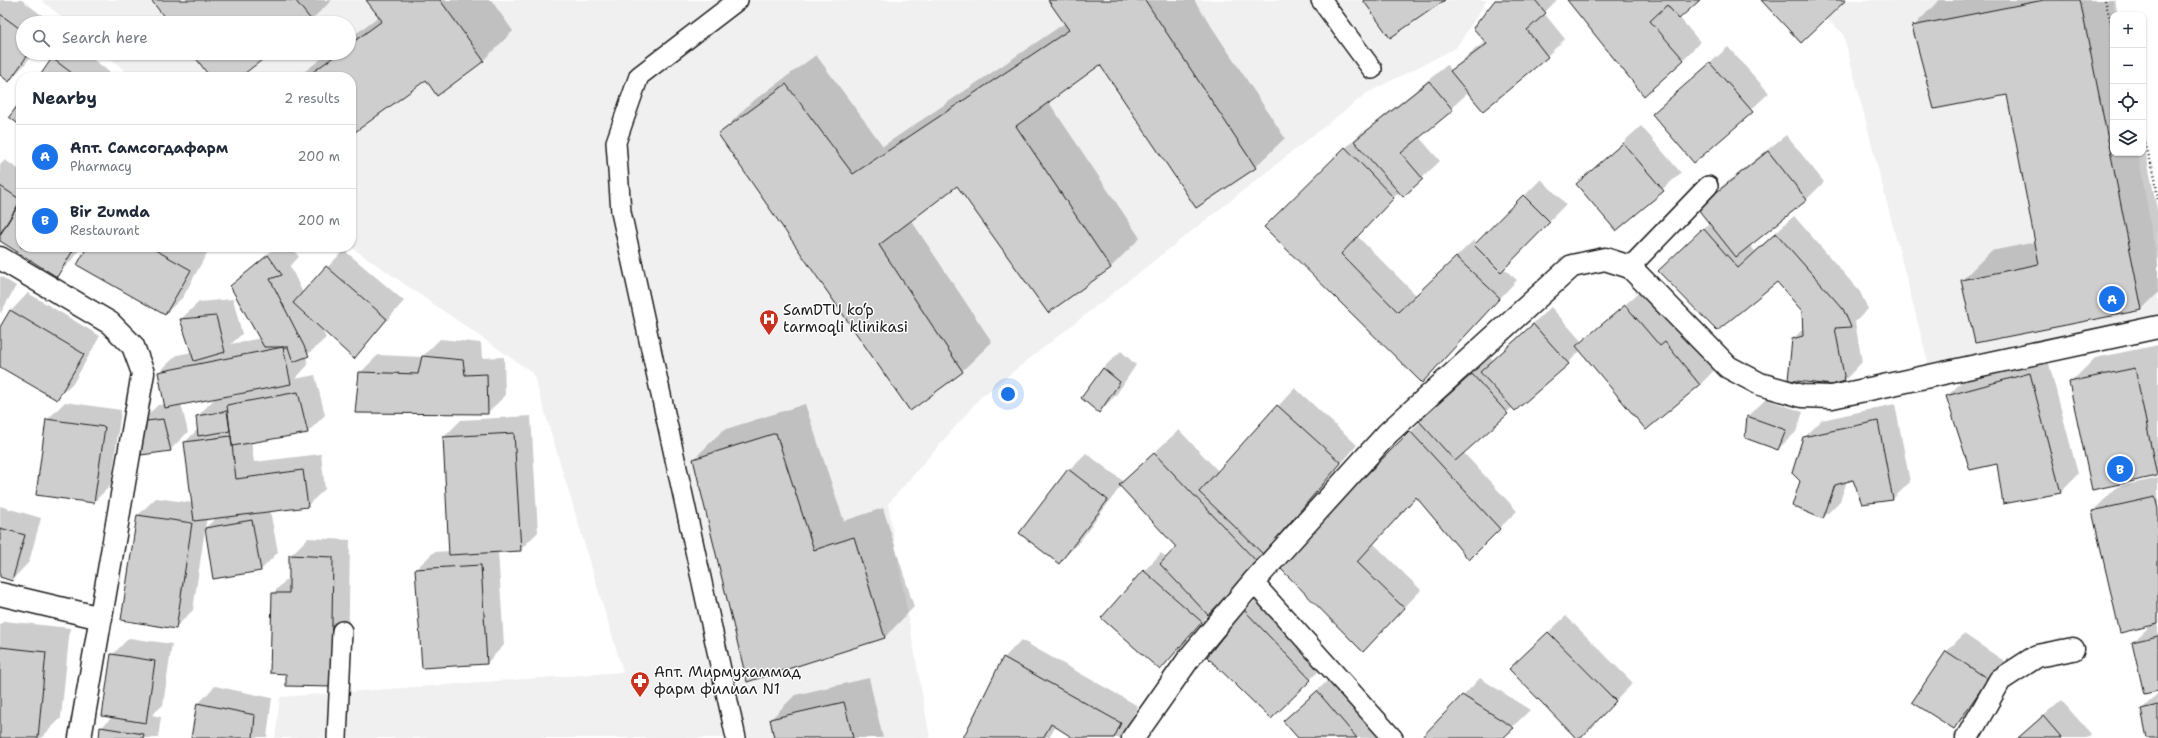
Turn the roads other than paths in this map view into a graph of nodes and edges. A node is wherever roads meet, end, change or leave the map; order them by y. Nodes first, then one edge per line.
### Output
1 (738, 0) edge
2 (1321, 0) edge
3 (1372, 69) dead end
4 (1708, 186) dead end
5 (0, 258) edge
6 (1630, 267) junction
7 (2158, 327) edge
8 (1253, 582) junction
9 (0, 594) edge
10 (101, 618) junction
11 (342, 632) dead end
12 (2073, 649) dead end
13 (80, 738) edge
14 (337, 738) edge
15 (736, 738) edge
16 (1133, 738) edge
17 (1393, 738) edge
18 (1967, 738) edge

1 - 15 lane
2 - 3 lane
4 - 6 lane
5 - 10 street
6 - 7 street
6 - 8 street
8 - 16 street
8 - 17 lane
9 - 10 street
10 - 13 street
11 - 14 lane
12 - 18 street

